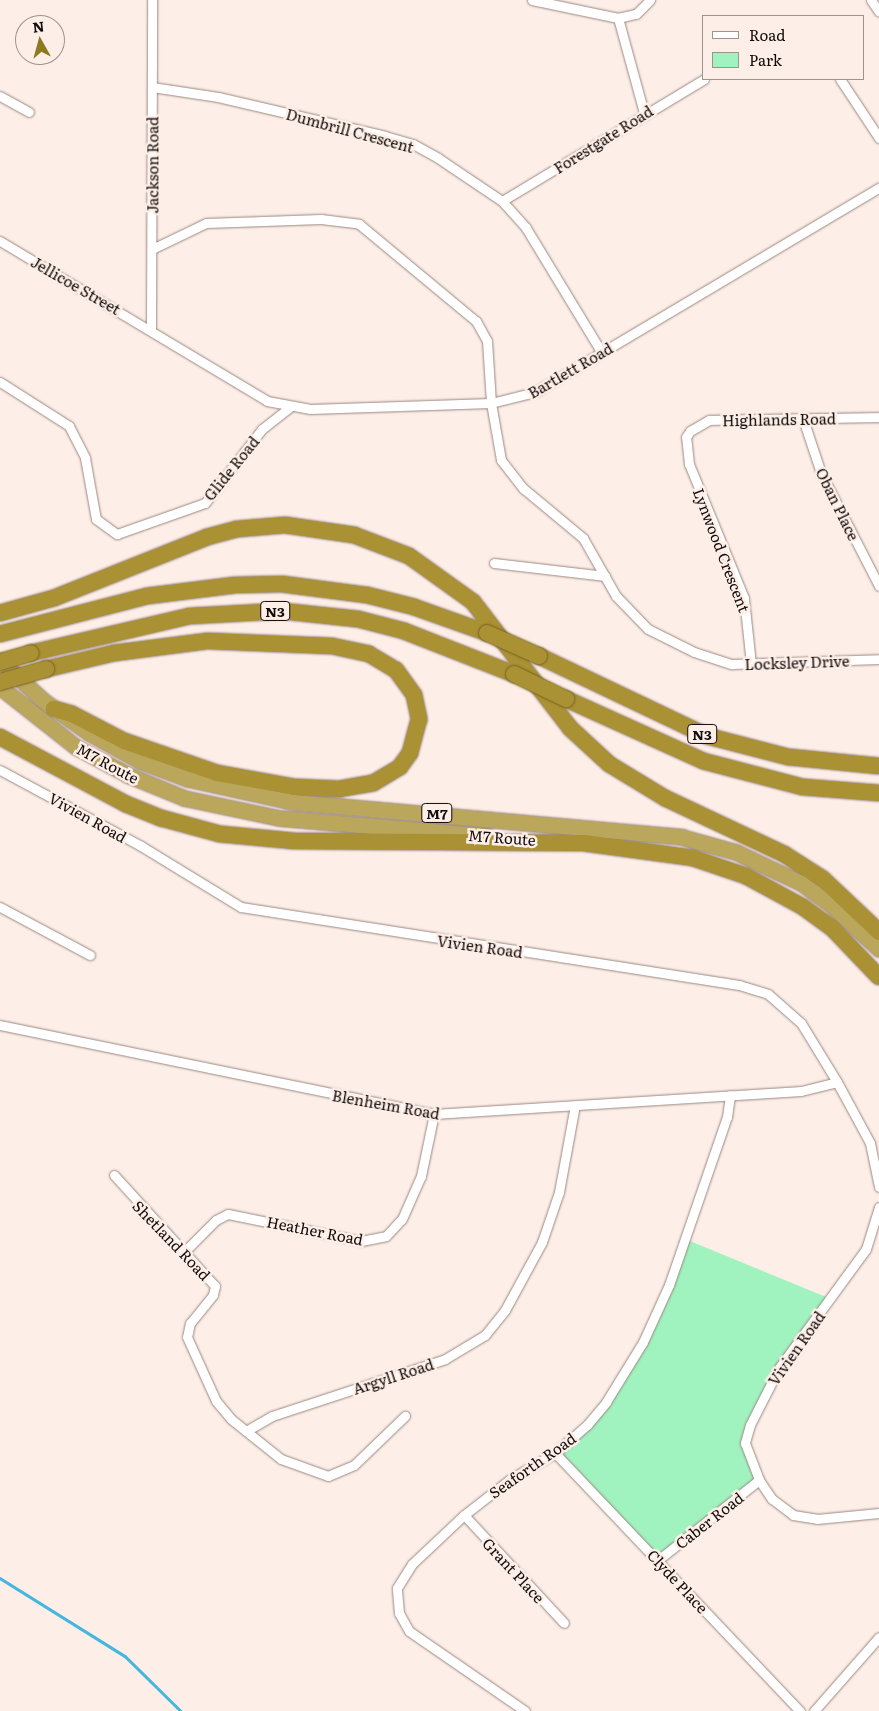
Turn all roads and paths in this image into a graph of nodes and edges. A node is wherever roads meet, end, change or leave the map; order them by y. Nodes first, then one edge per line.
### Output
1 (152, 0) edge
2 (532, 0) edge
3 (650, 0) edge
4 (871, 0) edge
5 (879, 12) edge
6 (618, 18) junction
7 (702, 80) edge
8 (841, 80) edge
9 (152, 87) junction
10 (0, 96) edge
11 (30, 112) dead end
12 (644, 113) junction
13 (879, 138) edge
14 (879, 188) edge
15 (502, 202) junction
16 (0, 241) edge
17 (152, 249) junction
18 (151, 329) junction
19 (602, 353) junction
20 (0, 382) edge
21 (491, 403) junction
22 (289, 408) junction
23 (879, 417) edge
24 (803, 419) junction
25 (686, 437) joint
26 (494, 563) dead end
27 (605, 576) junction
28 (879, 586) edge
29 (4, 612) edge
30 (0, 634) edge
31 (879, 659) edge
32 (0, 661) edge
33 (751, 664) junction
34 (0, 682) edge
35 (0, 687) edge
36 (54, 709) junction
37 (0, 737) edge
38 (879, 766) edge
39 (0, 770) edge
40 (879, 793) edge
41 (584, 843) junction
42 (0, 907) edge
43 (879, 932) edge
44 (879, 949) edge
45 (90, 955) dead end
46 (879, 977) edge
47 (0, 1024) edge
48 (837, 1082) junction
49 (730, 1095) junction
50 (576, 1105) junction
51 (434, 1114) junction
52 (114, 1175) dead end
53 (879, 1187) edge
54 (879, 1207) edge
55 (184, 1252) junction
56 (405, 1416) dead end
57 (246, 1431) junction
58 (555, 1453) junction
59 (759, 1480) junction
60 (879, 1513) edge
61 (464, 1515) junction
62 (658, 1560) junction
63 (564, 1623) dead end
64 (879, 1637) edge
65 (525, 1711) edge
66 (800, 1711) edge
67 (814, 1711) edge

1 - 9 street, Jackson Road
2 - 6 street
3 - 6 street
4 - 5 street
6 - 12 street
7 - 12 street, Forestgate Road
8 - 13 street
9 - 15 street, Dumbrill Crescent
9 - 17 street, Jackson Road
10 - 11 street
12 - 15 street, Forestgate Road
14 - 19 street, Bartlett Road
15 - 19 street, Dumbrill Crescent
16 - 18 street, Jellicoe Street
17 - 18 street, Jackson Road
17 - 21 street, Locksley Drive
18 - 22 street, Bartlett Road
19 - 21 street, Bartlett Road
20 - 22 street, Glide Road
21 - 22 street, Bartlett Road
21 - 27 street, Locksley Drive
23 - 24 street, Highlands Road
24 - 25 street, Highlands Road
24 - 28 street, Oban Place
25 - 33 street, Lynwood Crescent
26 - 27 street
27 - 33 street, Locksley Drive
29 - 43 highway
30 - 38 highway, N3, bridge
31 - 33 street, Locksley Drive
32 - 36 highway, M7 Route / M7
32 - 40 highway, N3, bridge
34 - 36 highway, bridge
35 - 41 highway, M7 Route / M7
36 - 44 highway, M7 Route / M7
37 - 41 highway
39 - 48 street, Vivien Road
41 - 46 highway, M7 Route / M7
42 - 45 street
47 - 51 street, Blenheim Road
48 - 49 street, Blenheim Road
48 - 53 street, Vivien Road
49 - 50 street, Blenheim Road
49 - 58 street, Seaforth Road
50 - 51 street, Blenheim Road
50 - 57 street, Argyll Road
51 - 55 street, Heather Road
52 - 55 street, Shetland Road
54 - 59 street, Vivien Road
55 - 57 street, Shetland Road
56 - 57 street
58 - 61 street, Seaforth Road
58 - 62 street, Clyde Place
59 - 60 street, Vivien Road
59 - 62 street, Caber Road
61 - 63 street, Grant Place
61 - 65 street, Seaforth Road
62 - 66 street, Clyde Place
64 - 67 street

